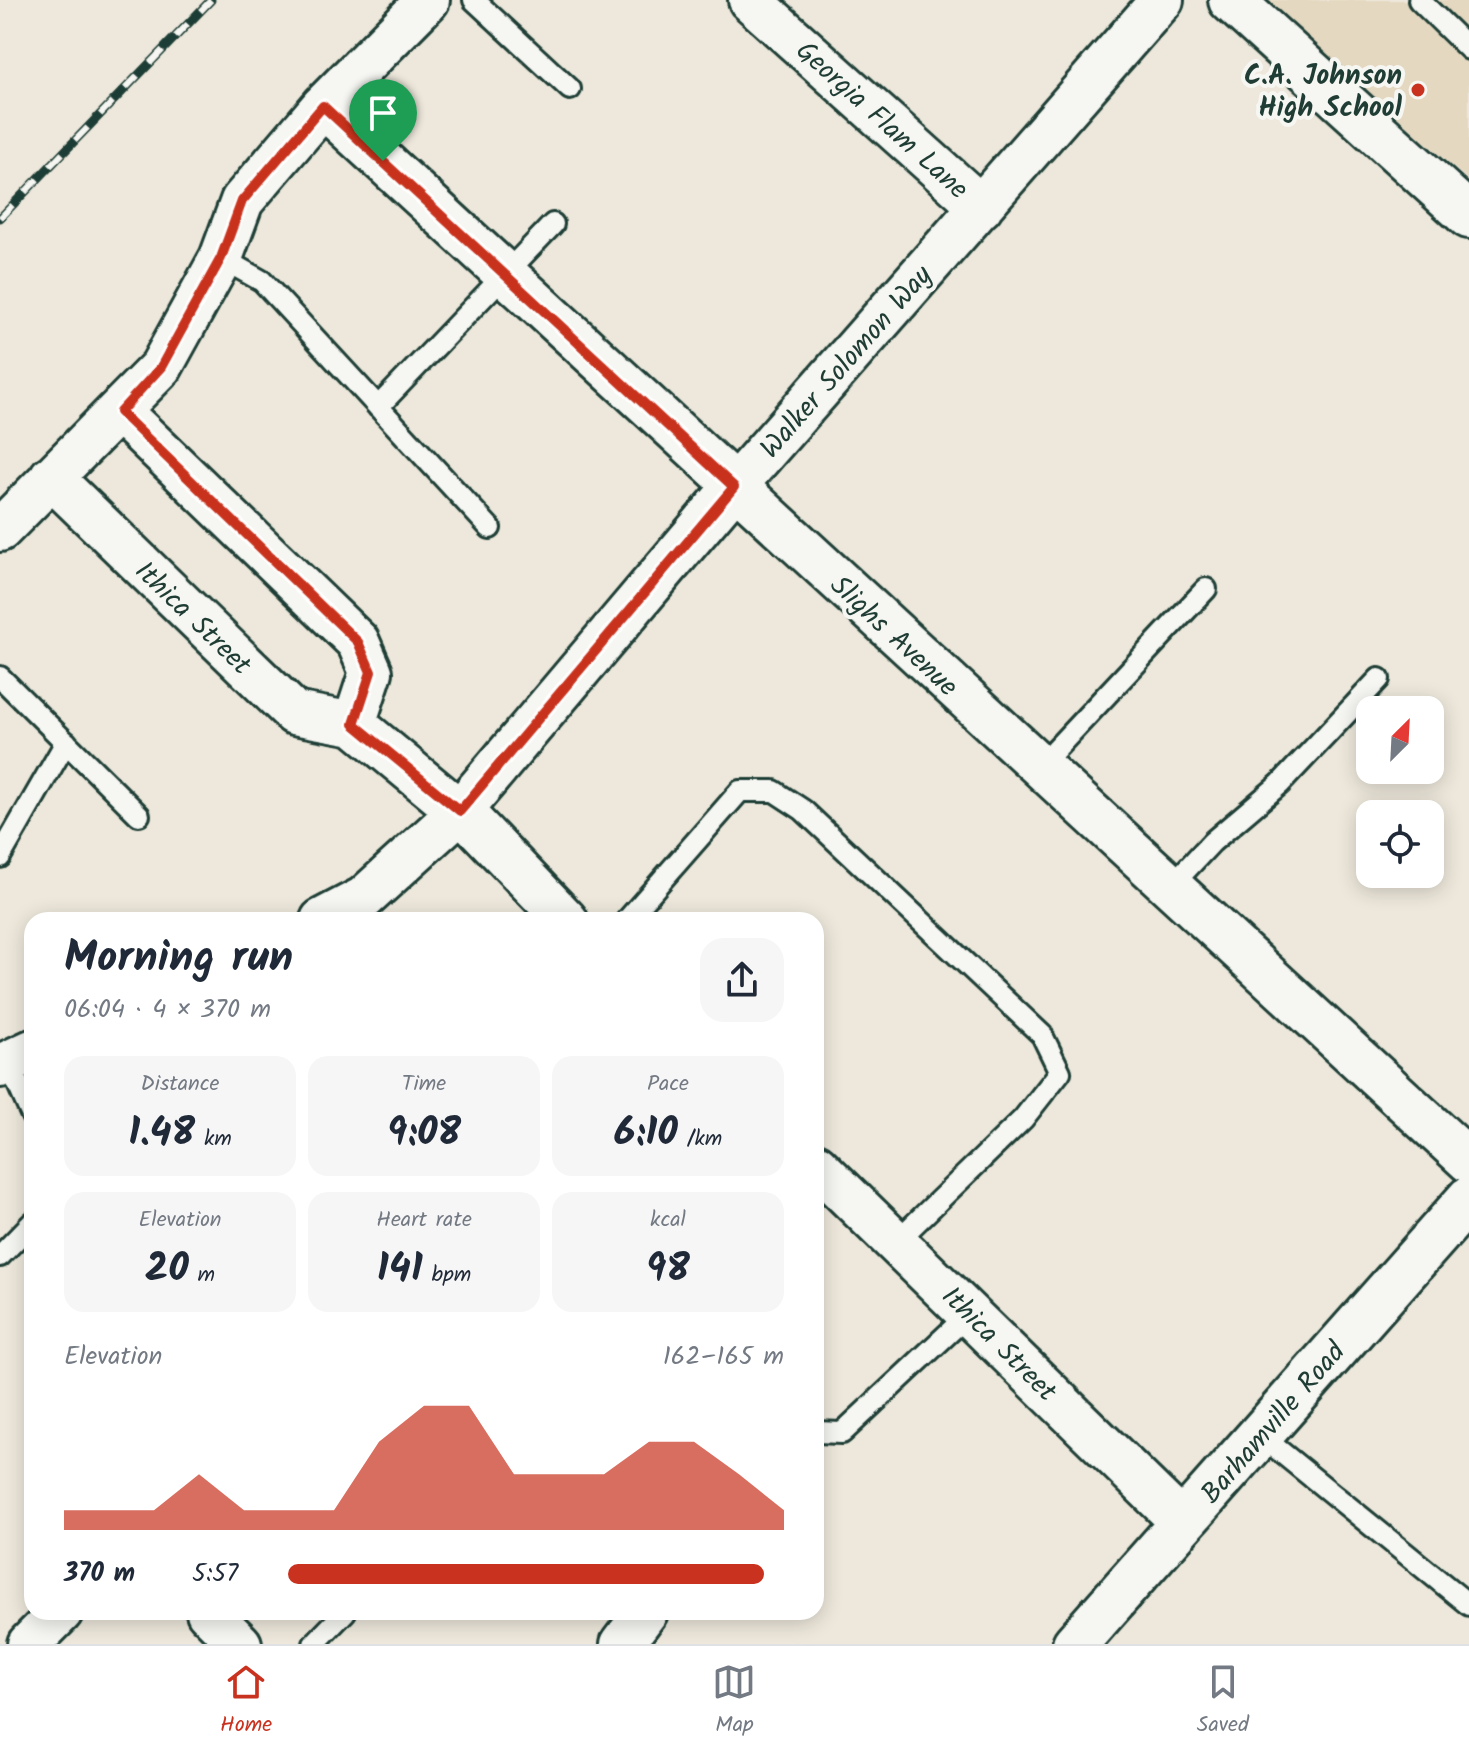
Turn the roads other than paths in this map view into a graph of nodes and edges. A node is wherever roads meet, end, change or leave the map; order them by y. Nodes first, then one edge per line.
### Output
1 (428, 0) edge
2 (474, 0) edge
3 (750, 0) edge
4 (1162, 0) edge
5 (1231, 0) edge
6 (1419, 0) edge
7 (1469, 49) edge
8 (570, 89) dead end
9 (323, 106) junction
10 (981, 207) junction
11 (1469, 216) edge
12 (553, 224) dead end
13 (221, 258) junction
14 (503, 272) junction
15 (378, 407) junction
16 (120, 412) junction
17 (51, 477) junction
18 (734, 487) junction
19 (490, 528) dead end
20 (0, 530) edge
21 (1206, 589) dead end
22 (0, 677) edge
23 (1379, 679) dead end
24 (354, 724) junction
25 (66, 742) junction
26 (1039, 767) junction
27 (460, 811) junction
28 (139, 815) dead end
29 (0, 857) edge
30 (1170, 887) junction
31 (337, 912) edge
32 (558, 912) edge
33 (634, 912) edge
34 (13, 1060) edge
35 (24, 1092) edge
36 (1469, 1161) edge
37 (824, 1173) edge
38 (1469, 1199) edge
39 (24, 1231) edge
40 (897, 1241) junction
41 (0, 1256) edge
42 (970, 1313) junction
43 (824, 1432) edge
44 (1260, 1435) junction
45 (1183, 1523) junction
46 (1469, 1605) edge
47 (53, 1620) edge
48 (216, 1620) edge
49 (337, 1620) edge
50 (640, 1620) edge
51 (29, 1644) edge
52 (240, 1644) edge
53 (314, 1644) edge
54 (622, 1644) edge
55 (1075, 1644) edge

1 - 9 street
2 - 8 lane
3 - 10 street, Georgia Flam Lane
4 - 10 street, Walker Solomon Way
5 - 11 street
6 - 7 lane
9 - 13 street
9 - 14 street, Slighs Avenue
10 - 18 street, Walker Solomon Way
12 - 14 lane
13 - 15 lane
13 - 16 street
14 - 15 lane
14 - 18 street, Slighs Avenue
15 - 19 lane
16 - 17 street
16 - 24 street
17 - 20 street
17 - 24 street, Ithica Street
18 - 26 street, Slighs Avenue
18 - 27 street, Walker Solomon Way
21 - 26 lane
22 - 25 lane
23 - 30 lane
24 - 27 street, Ithica Street
25 - 28 lane
25 - 29 lane
26 - 30 street, Slighs Avenue
27 - 31 street, Walker Solomon Way
27 - 32 street, Ithica Street
30 - 36 street, Slighs Avenue
33 - 40 lane
34 - 35 lane
37 - 40 street, Ithica Street
38 - 44 street, Barhamville Road
39 - 41 lane
40 - 42 street, Ithica Street
42 - 43 lane
42 - 45 street, Ithica Street
44 - 45 street, Barhamville Road
44 - 46 lane
45 - 55 street, Barhamville Road
47 - 51 street
48 - 52 street
49 - 53 lane
50 - 54 street

